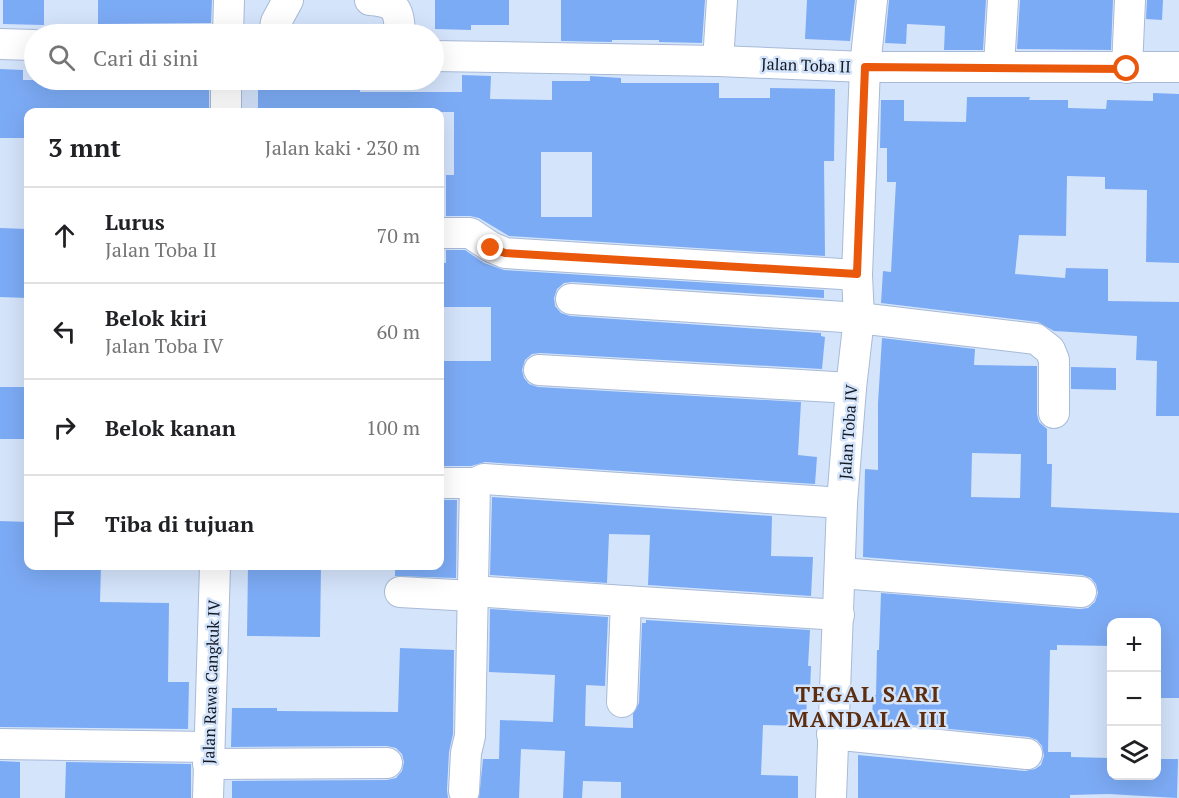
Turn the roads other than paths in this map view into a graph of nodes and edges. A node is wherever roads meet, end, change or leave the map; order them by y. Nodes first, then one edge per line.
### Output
1 (229, 0) edge
2 (288, 0) edge
3 (370, 0) edge
4 (722, 0) edge
5 (872, 0) edge
6 (1003, 0) edge
7 (1130, 0) edge
8 (228, 24) edge
9 (276, 24) edge
10 (399, 24) edge
11 (0, 44) edge
12 (24, 45) edge
13 (444, 56) edge
14 (718, 61) junction
15 (999, 66) junction
16 (865, 67) junction
17 (1179, 67) edge
18 (1127, 69) junction
19 (226, 90) edge
20 (226, 108) edge
21 (444, 233) edge
22 (857, 274) junction
23 (571, 299) dead end
24 (859, 318) junction
25 (539, 370) dead end
26 (850, 388) junction
27 (1054, 413) dead end
28 (444, 483) edge
29 (475, 483) junction
30 (842, 503) junction
31 (215, 570) edge
32 (841, 573) junction
33 (400, 592) dead end
34 (1081, 592) dead end
35 (472, 593) junction
36 (626, 601) junction
37 (838, 615) junction
38 (622, 702) dead end
39 (832, 734) junction
40 (0, 744) edge
41 (1027, 754) dead end
42 (209, 755) junction
43 (387, 763) dead end
44 (464, 792) dead end
45 (208, 798) edge
46 (831, 798) edge

1 - 8 street
2 - 9 street
3 - 10 street
4 - 14 street
5 - 16 street, Jalan Toba IV
6 - 15 street
7 - 18 street
11 - 12 street
13 - 14 street, Jalan Toba II
14 - 16 street, Jalan Toba II
15 - 16 street, Jalan Toba II
15 - 18 street, Jalan Toba II
16 - 22 street, Jalan Toba IV
17 - 18 street, Jalan Toba II
19 - 20 street
21 - 22 street
22 - 24 street, Jalan Toba IV
23 - 24 street
24 - 26 street, Jalan Toba IV
24 - 27 street
25 - 26 street
26 - 30 street, Jalan Toba IV
28 - 29 street
29 - 30 street
29 - 35 street
30 - 32 street, Jalan Toba IV
31 - 42 street, Jalan Rawa Cangkuk IV
32 - 34 street
32 - 37 street, Jalan Toba IV
33 - 35 street
35 - 36 street
35 - 44 street
36 - 37 street
36 - 38 street
37 - 39 street, Jalan Toba IV
39 - 41 street
39 - 46 street, Jalan Toba IV
40 - 42 street
42 - 43 street
42 - 45 street, Jalan Rawa Cangkuk IV

